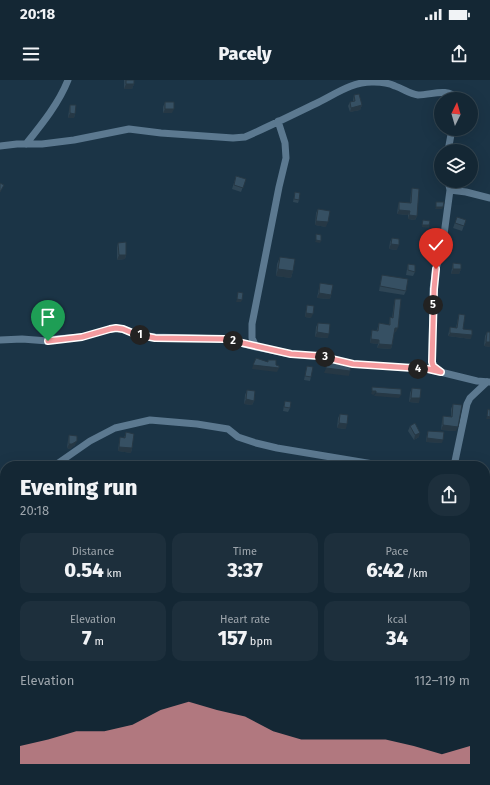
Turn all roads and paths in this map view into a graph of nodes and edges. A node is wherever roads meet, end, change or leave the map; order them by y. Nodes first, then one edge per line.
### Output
1 (68, 80) edge
2 (353, 82) edge
3 (434, 93) edge
4 (278, 121) junction
5 (26, 144) junction
6 (0, 146) edge
7 (450, 190) joint
8 (490, 198) edge
9 (0, 340) edge
10 (256, 347) junction
11 (441, 372) junction
12 (488, 382) edge
13 (61, 461) edge
14 (357, 461) edge
15 (455, 461) edge

1 - 5 street
2 - 3 street
2 - 4 street
4 - 5 street
4 - 10 street
5 - 6 street
7 - 8 street
7 - 11 street
9 - 10 street
10 - 11 street
11 - 12 street
12 - 15 street
13 - 14 street

